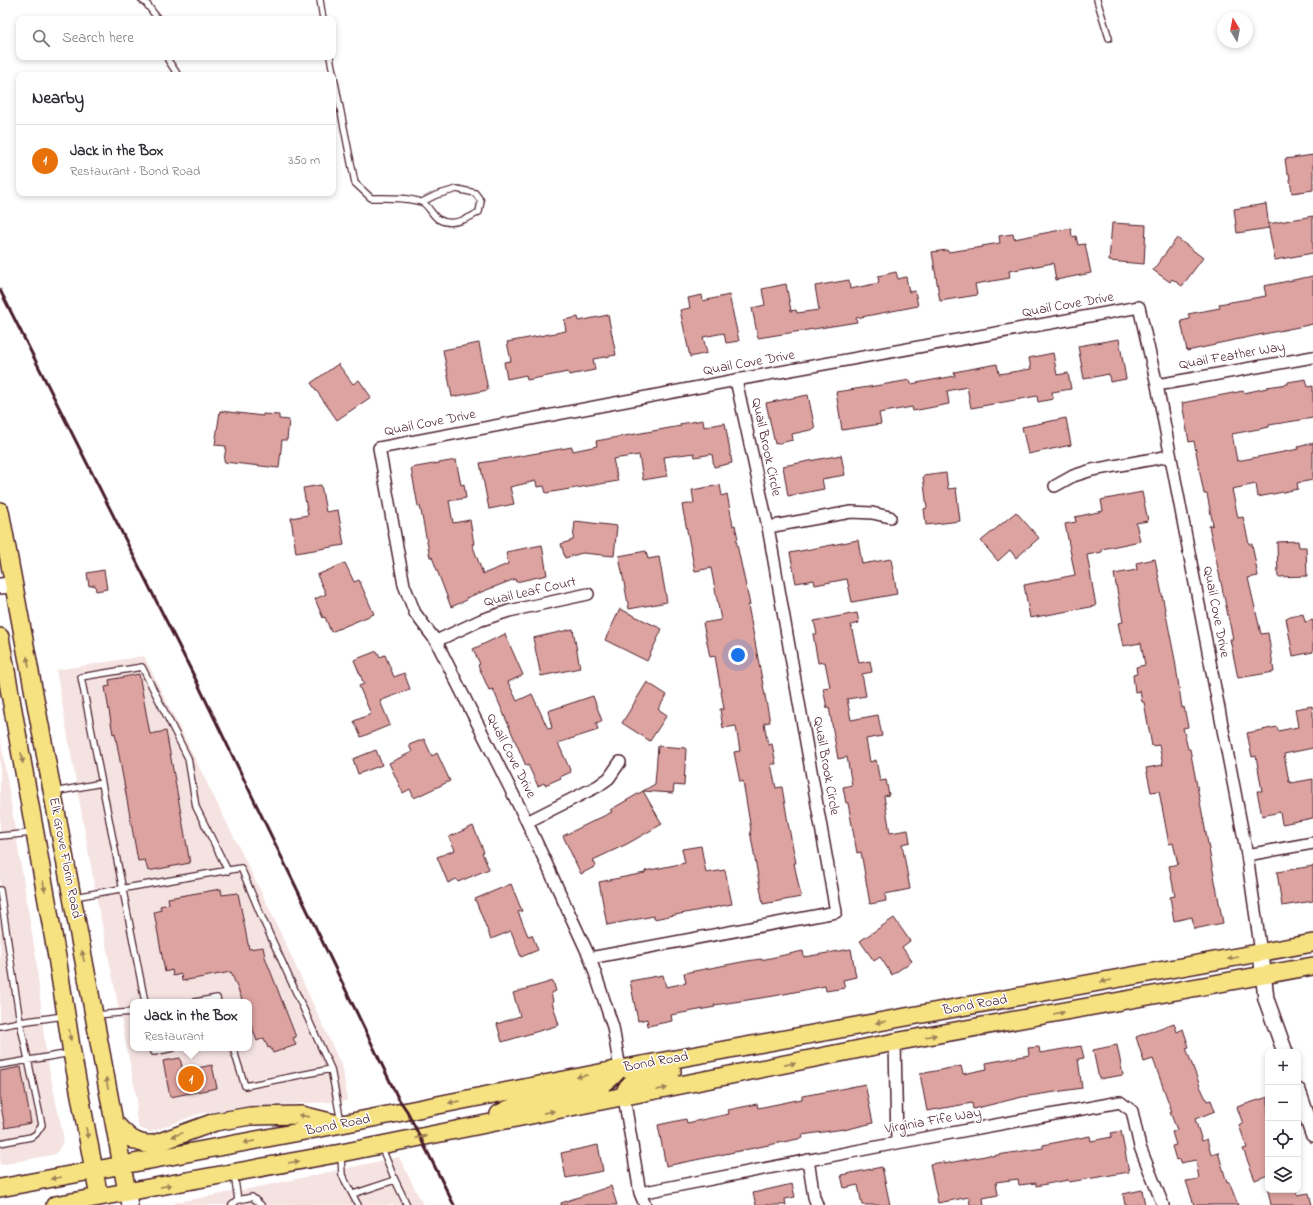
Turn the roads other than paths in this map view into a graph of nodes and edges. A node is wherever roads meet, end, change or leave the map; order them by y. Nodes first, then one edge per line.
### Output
1 (142, 0) edge
2 (320, 0) edge
3 (1097, 0) edge
4 (156, 16) edge
5 (323, 16) edge
6 (1109, 38) dead end
7 (168, 60) edge
8 (331, 60) edge
9 (176, 72) edge
10 (333, 72) edge
11 (336, 87) edge
12 (422, 202) junction
13 (1313, 356) edge
14 (736, 380) junction
15 (1157, 385) junction
16 (1170, 456) junction
17 (1055, 486) dead end
18 (0, 511) edge
19 (890, 517) dead end
20 (768, 527) junction
21 (4, 560) edge
22 (7, 586) edge
23 (588, 594) dead end
24 (0, 637) edge
25 (436, 641) junction
26 (14, 715) junction
27 (620, 762) dead end
28 (102, 784) junction
29 (52, 793) junction
30 (527, 822) junction
31 (35, 833) junction
32 (0, 836) edge
33 (1313, 843) edge
34 (1247, 855) junction
35 (228, 871) junction
36 (67, 875) junction
37 (122, 889) junction
38 (0, 890) edge
39 (72, 897) junction
40 (1313, 943) edge
41 (1261, 953) junction
42 (590, 958) junction
43 (1313, 966) edge
44 (1264, 975) junction
45 (1026, 995) junction
46 (144, 999) edge
47 (130, 1012) edge
48 (95, 1015) junction
49 (67, 1016) junction
50 (20, 1022) junction
51 (0, 1026) edge
52 (772, 1041) junction
53 (895, 1042) junction
54 (1283, 1049) edge
55 (234, 1051) edge
56 (72, 1053) junction
57 (28, 1061) junction
58 (0, 1065) edge
59 (331, 1069) junction
60 (620, 1069) junction
61 (624, 1097) junction
62 (1301, 1100) edge
63 (114, 1122) junction
64 (342, 1124) junction
65 (479, 1126) junction
66 (1313, 1134) edge
67 (0, 1143) edge
68 (898, 1143) junction
69 (381, 1145) junction
70 (341, 1153) junction
71 (808, 1160) junction
72 (122, 1166) junction
73 (94, 1171) junction
74 (234, 1173) junction
75 (395, 1180) junction
76 (0, 1188) edge
77 (640, 1193) junction
78 (353, 1194) junction
79 (129, 1198) edge
80 (238, 1200) junction
81 (100, 1201) edge
82 (55, 1205) edge
83 (232, 1205) edge
84 (261, 1205) edge
85 (358, 1205) edge
86 (407, 1205) edge
87 (645, 1205) edge
88 (817, 1205) edge
89 (1163, 1205) edge

1 - 4 lane
2 - 5 lane
3 - 6 lane
7 - 9 lane
8 - 10 lane
11 - 12 lane
12 - 12 lane
13 - 15 street, Quail Feather Way
14 - 15 street, Quail Cove Drive
14 - 20 street, Quail Brook Circle
14 - 25 street, Quail Cove Drive
15 - 16 street, Quail Cove Drive
16 - 17 street
16 - 34 street, Quail Cove Drive
18 - 21 main road, Elk Grove Florin Road
19 - 20 street
20 - 42 street, Quail Brook Circle
21 - 22 main road, Elk Grove Florin Road
29 -> 22 main road, Elk Grove Florin Road
23 - 25 street, Quail Leaf Court
24 - 26 main road, Elk Grove Florin Road
25 - 30 street, Quail Cove Drive
26 - 29 main road
26 -> 31 main road, Elk Grove Florin Road
27 - 30 street
28 - 29 lane
28 - 35 lane
28 - 37 lane
29 - 36 main road, Elk Grove Florin Road
30 - 42 street, Quail Cove Drive
31 - 32 lane
31 - 36 main road
31 -> 49 main road, Elk Grove Florin Road
33 - 34 street
34 - 41 street, Quail Cove Drive
35 - 37 lane
35 - 59 lane
36 - 39 main road, Elk Grove Florin Road
37 - 39 lane
37 - 46 lane
38 - 50 lane
48 -> 39 main road, Elk Grove Florin Road
40 - 41 main road, Bond Road
41 - 44 street
41 -> 45 main road, Bond Road
42 - 60 street, Quail Cove Drive
43 - 44 main road, Bond Road
53 -> 44 main road, Bond Road
44 - 54 street
45 -> 52 main road, Bond Road
45 - 53 main road
47 - 48 lane
63 -> 48 main road, Elk Grove Florin Road
49 - 50 lane
49 -> 56 main road, Elk Grove Florin Road
50 - 51 lane
50 - 57 lane
52 - 60 main road, Bond Road
52 - 61 main road
61 -> 53 main road, Bond Road
53 - 68 street
55 - 59 lane
56 - 57 lane
56 -> 73 main road, Elk Grove Florin Road
57 - 58 lane
57 - 67 lane
59 - 64 lane
60 -> 64 main road, Bond Road
60 - 65 main road
65 -> 61 main road, Bond Road
61 - 77 street
62 - 66 street
64 -> 63 main road
63 - 72 main road, Elk Grove Florin Road
64 -> 72 main road, Bond Road
69 -> 65 main road, Bond Road
68 - 71 street, Virginia Fife Way
68 - 89 street, Virginia Fife Way
69 - 70 main road, Bond Road
69 - 75 lane
74 -> 70 main road, Bond Road
70 - 78 lane
71 - 77 street, Virginia Fife Way
71 - 88 street
72 - 73 main road, Bond Road
72 - 79 main road, Elk Grove Florin Road
73 -> 76 main road, Bond Road
73 - 81 main road, Elk Grove Florin Road
79 -> 74 main road, Bond Road
74 - 80 lane
75 - 78 lane
75 - 86 lane
77 - 87 street
78 - 85 lane
79 - 81 main road, Bond Road
80 - 83 lane
80 - 84 lane
81 - 82 main road, Bond Road

